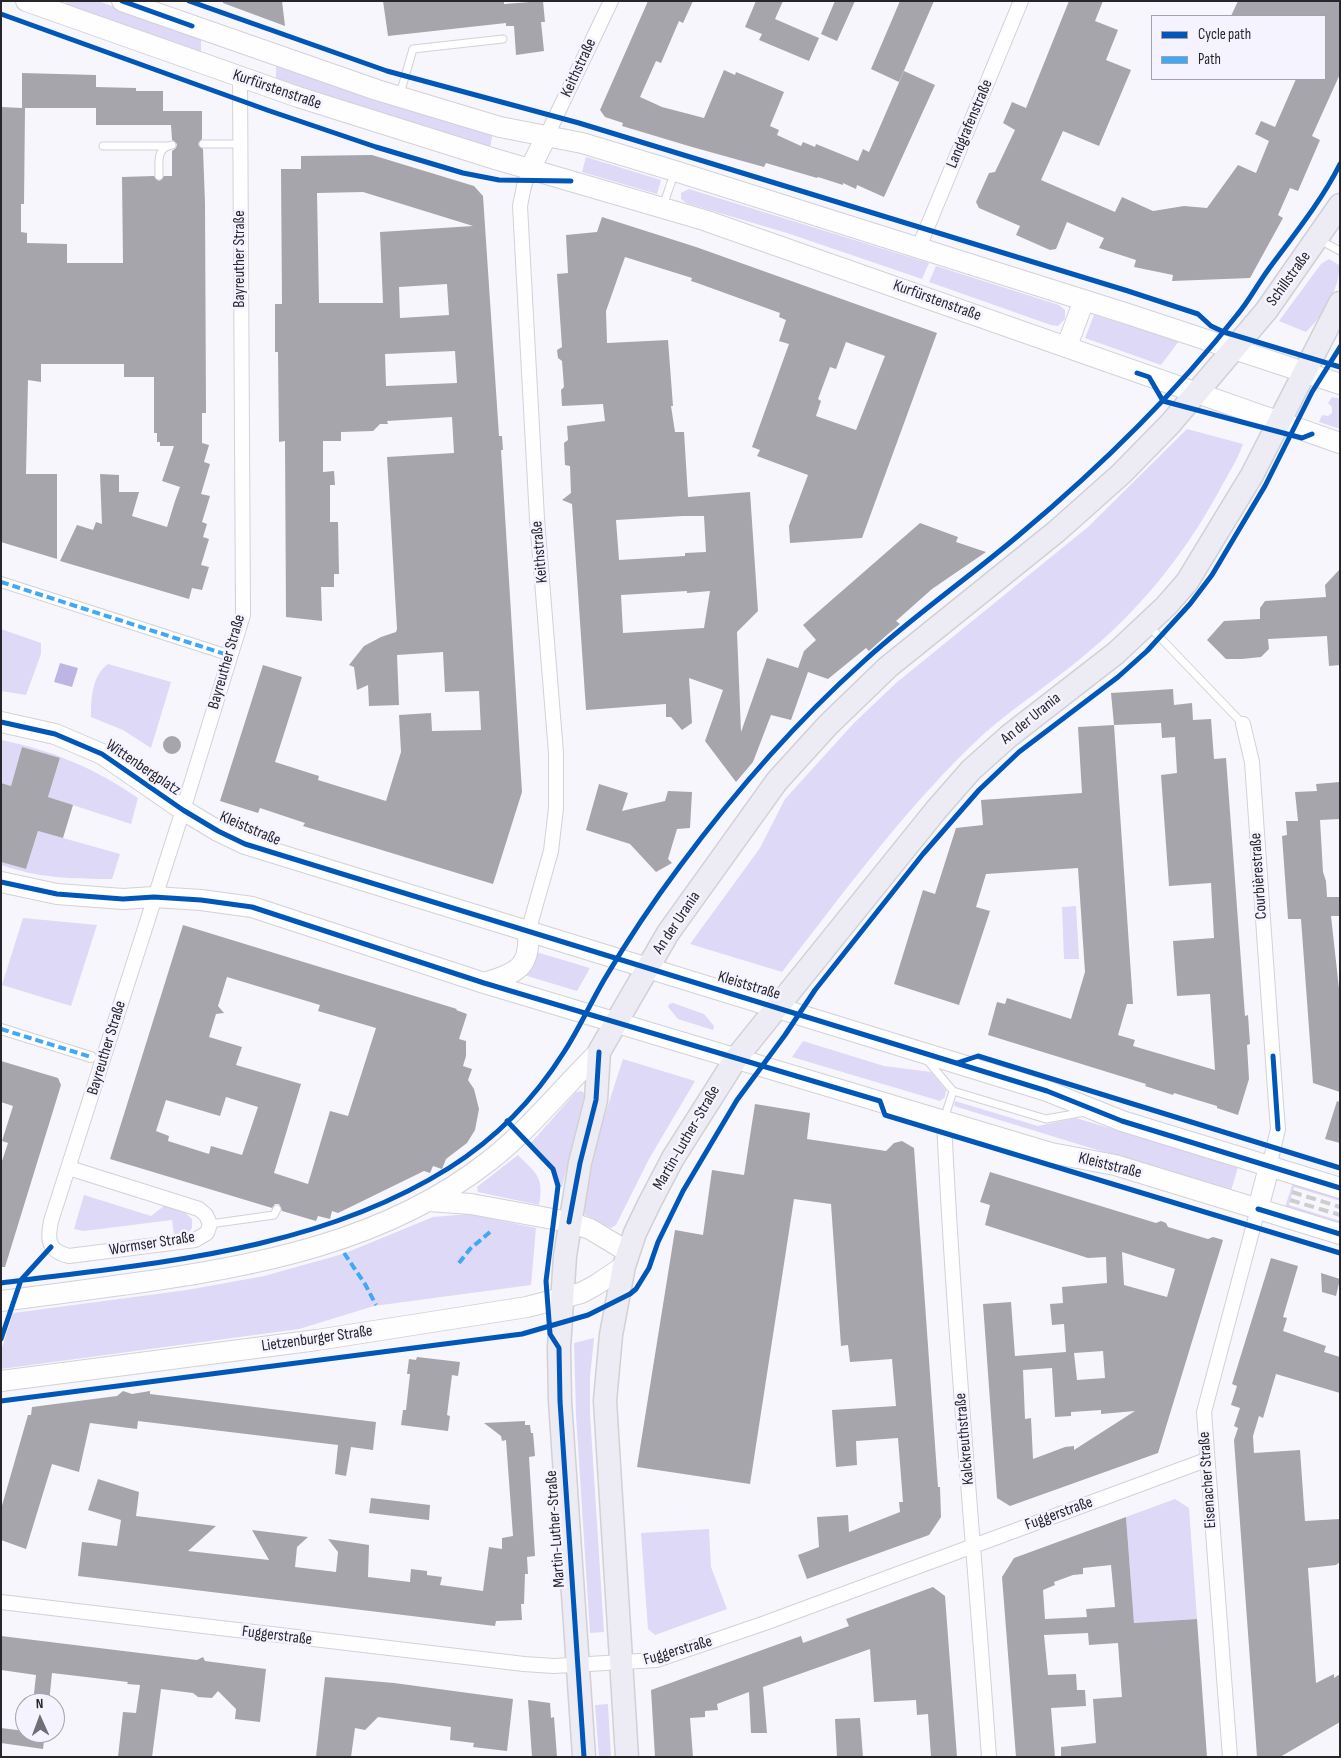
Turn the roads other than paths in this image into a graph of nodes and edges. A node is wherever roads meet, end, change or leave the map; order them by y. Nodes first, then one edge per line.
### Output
1 (26, 1) edge
2 (122, 1) edge
3 (611, 1) edge
4 (1021, 1) edge
5 (51, 5) edge
6 (503, 39) dead end
7 (241, 44) junction
8 (240, 77) junction
9 (399, 96) junction
10 (547, 135) junction
11 (202, 144) dead end
12 (240, 144) junction
13 (103, 146) dead end
14 (530, 169) junction
15 (675, 171) junction
16 (160, 176) dead end
17 (1340, 205) edge
18 (662, 207) junction
19 (1318, 239) junction
20 (919, 247) junction
21 (1340, 251) edge
22 (1084, 300) junction
23 (1340, 304) edge
24 (1067, 346) junction
25 (1234, 349) junction
26 (1304, 372) junction
27 (1340, 384) edge
28 (1196, 394) junction
29 (1278, 422) junction
30 (1340, 443) edge
31 (1, 582) edge
32 (1147, 624) junction
33 (231, 656) junction
34 (1, 722) edge
35 (1243, 724) joint
36 (183, 810) junction
37 (1, 882) edge
38 (154, 897) junction
39 (528, 932) junction
40 (647, 968) junction
41 (484, 983) junction
42 (776, 1008) junction
43 (616, 1021) junction
44 (1, 1029) edge
45 (599, 1052) junction
46 (921, 1052) junction
47 (737, 1057) junction
48 (97, 1059) junction
49 (953, 1091) junction
50 (1092, 1111) junction
51 (944, 1120) junction
52 (1269, 1167) junction
53 (69, 1168) junction
54 (1340, 1188) edge
55 (429, 1201) junction
56 (1258, 1209) junction
57 (277, 1210) dead end
58 (51, 1222) joint
59 (569, 1222) junction
60 (210, 1224) junction
61 (1340, 1234) edge
62 (626, 1259) junction
63 (561, 1300) junction
64 (1, 1301) edge
65 (1, 1381) edge
66 (1206, 1460) junction
67 (974, 1546) junction
68 (1, 1602) edge
69 (621, 1663) junction
70 (578, 1665) junction
71 (584, 1757) edge
72 (627, 1757) edge
73 (988, 1757) edge
74 (1230, 1757) edge

1 - 5 main road, Kurfürstenstraße
2 - 7 main road, Kurfürstenstraße
3 - 10 street, Keithstraße
4 - 20 street, Landgrafenstraße
5 - 8 main road, Kurfürstenstraße
6 - 9 lane
7 - 8 main road
7 - 9 main road, Kurfürstenstraße
8 - 12 street, Bayreuther Straße
8 - 14 main road, Kurfürstenstraße
9 - 10 main road, Kurfürstenstraße
10 - 14 main road
10 - 15 main road, Kurfürstenstraße
11 - 12 lane
12 - 33 street, Bayreuther Straße
13 - 16 lane
14 - 18 main road, Kurfürstenstraße
14 - 39 street, Keithstraße
15 - 18 lane
15 - 20 main road, Kurfürstenstraße
17 - 19 main road, Schillstraße
18 - 24 main road, Kurfürstenstraße
19 - 21 lane
19 - 25 main road, Schillstraße
20 - 22 main road, Kurfürstenstraße
22 - 24 main road
22 - 25 main road, Kurfürstenstraße
23 - 26 main road
24 - 28 main road, Kurfürstenstraße
25 - 26 main road, Kurfürstenstraße
25 - 28 main road, An der Urania
26 - 27 main road, Kurfürstenstraße
26 - 29 main road, An der Urania
28 - 29 main road, Kurfürstenstraße
28 - 40 main road, An der Urania
29 - 30 main road, Kurfürstenstraße
29 - 32 main road, An der Urania
31 - 33 street
32 - 35 lane, Courbièrestraße
32 - 42 main road, An der Urania
33 - 36 street, Bayreuther Straße
34 - 36 main road, Wittenbergplatz
35 - 52 street, Courbièrestraße
36 - 38 street, Bayreuther Straße
36 - 39 main road, Kleiststraße
37 - 38 main road
38 - 41 main road, Kleiststraße
38 - 48 street, Bayreuther Straße
39 - 40 main road, Kleiststraße
39 - 41 main road
40 - 42 main road, Kleiststraße
40 - 43 main road, Martin-Luther-Straße
41 - 43 main road, Kleiststraße
42 - 46 main road, Kleiststraße
42 - 47 main road, An der Urania
43 - 45 main road, Martin-Luther-Straße
43 - 47 main road, Kleiststraße
44 - 48 street
45 - 55 main road
45 - 59 main road, Martin-Luther-Straße
46 - 49 lane
46 - 50 main road, Kleiststraße
47 - 51 main road, Kleiststraße
47 - 62 main road, Martin-Luther-Straße
48 - 53 street, Bayreuther Straße
49 - 50 lane
49 - 51 lane
50 - 52 main road, Kleiststraße
51 - 56 main road, Kleiststraße
51 - 67 street, Kalckreuthstraße
52 - 54 main road, Kleiststraße
52 - 56 main road
53 - 58 street, Bayreuther Straße
53 - 60 street, Wormser Straße
55 - 59 main road
55 - 64 main road
56 - 61 main road, Kleiststraße
56 - 66 street, Eisenacher Straße
57 - 60 lane
58 - 60 street, Wormser Straße
59 - 62 main road
59 - 63 main road, Martin-Luther-Straße
62 - 63 main road, Lietzenburger Straße
62 - 69 main road, Martin-Luther-Straße
63 - 65 main road, Lietzenburger Straße
63 - 70 main road, Martin-Luther-Straße
66 - 67 street, Fuggerstraße
66 - 74 street, Eisenacher Straße
67 - 69 street, Fuggerstraße
67 - 73 street, Kalckreuthstraße
68 - 70 street, Fuggerstraße
69 - 70 street, Fuggerstraße
69 - 72 main road, Martin-Luther-Straße
70 - 71 main road, Martin-Luther-Straße

